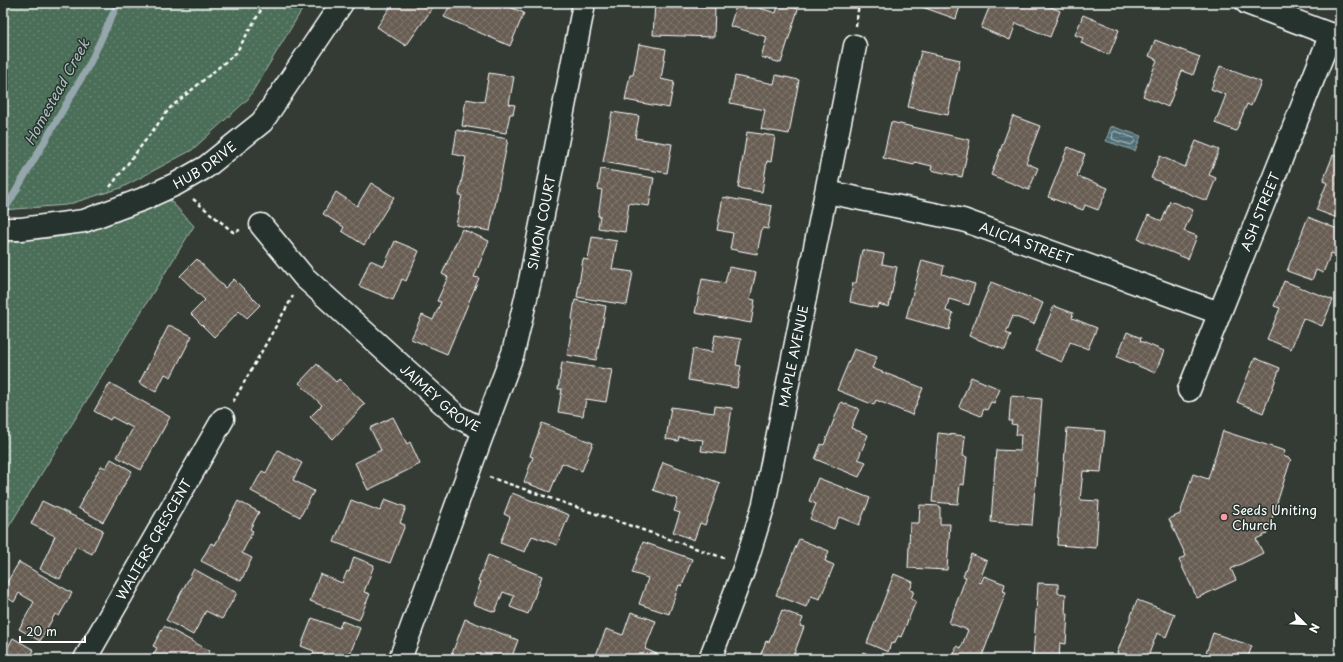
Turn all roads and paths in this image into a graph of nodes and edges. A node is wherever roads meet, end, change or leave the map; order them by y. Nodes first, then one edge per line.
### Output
1 (266, 3) edge
2 (342, 3) edge
3 (1247, 3) edge
4 (582, 9) dead end
5 (1335, 36) edge
6 (855, 46) dead end
7 (176, 184) junction
8 (108, 190) dead end
9 (827, 192) junction
10 (261, 225) joint
11 (3, 229) edge
12 (304, 277) junction
13 (1219, 313) junction
14 (1189, 390) dead end
15 (223, 419) joint
16 (484, 430) junction
17 (470, 470) junction
18 (745, 566) junction
19 (85, 659) edge
20 (400, 659) edge
21 (710, 659) edge

1 - 8 path
2 - 7 street, HUB DRIVE
3 - 5 street
4 - 16 street, SIMON COURT
5 - 13 street, ASH STREET
6 - 9 street, MAPLE AVENUE
7 - 10 path
7 - 11 street, HUB DRIVE
9 - 13 street, ALICIA STREET
9 - 18 street, MAPLE AVENUE
10 - 12 street, JAIMEY GROVE
12 - 15 path
12 - 16 street, JAIMEY GROVE
13 - 14 street, ASH STREET
15 - 19 street, WALTERS CRESCENT
16 - 17 street, JAIMEY GROVE
17 - 18 path
17 - 20 street, JAIMEY GROVE
18 - 21 street, MAPLE AVENUE

